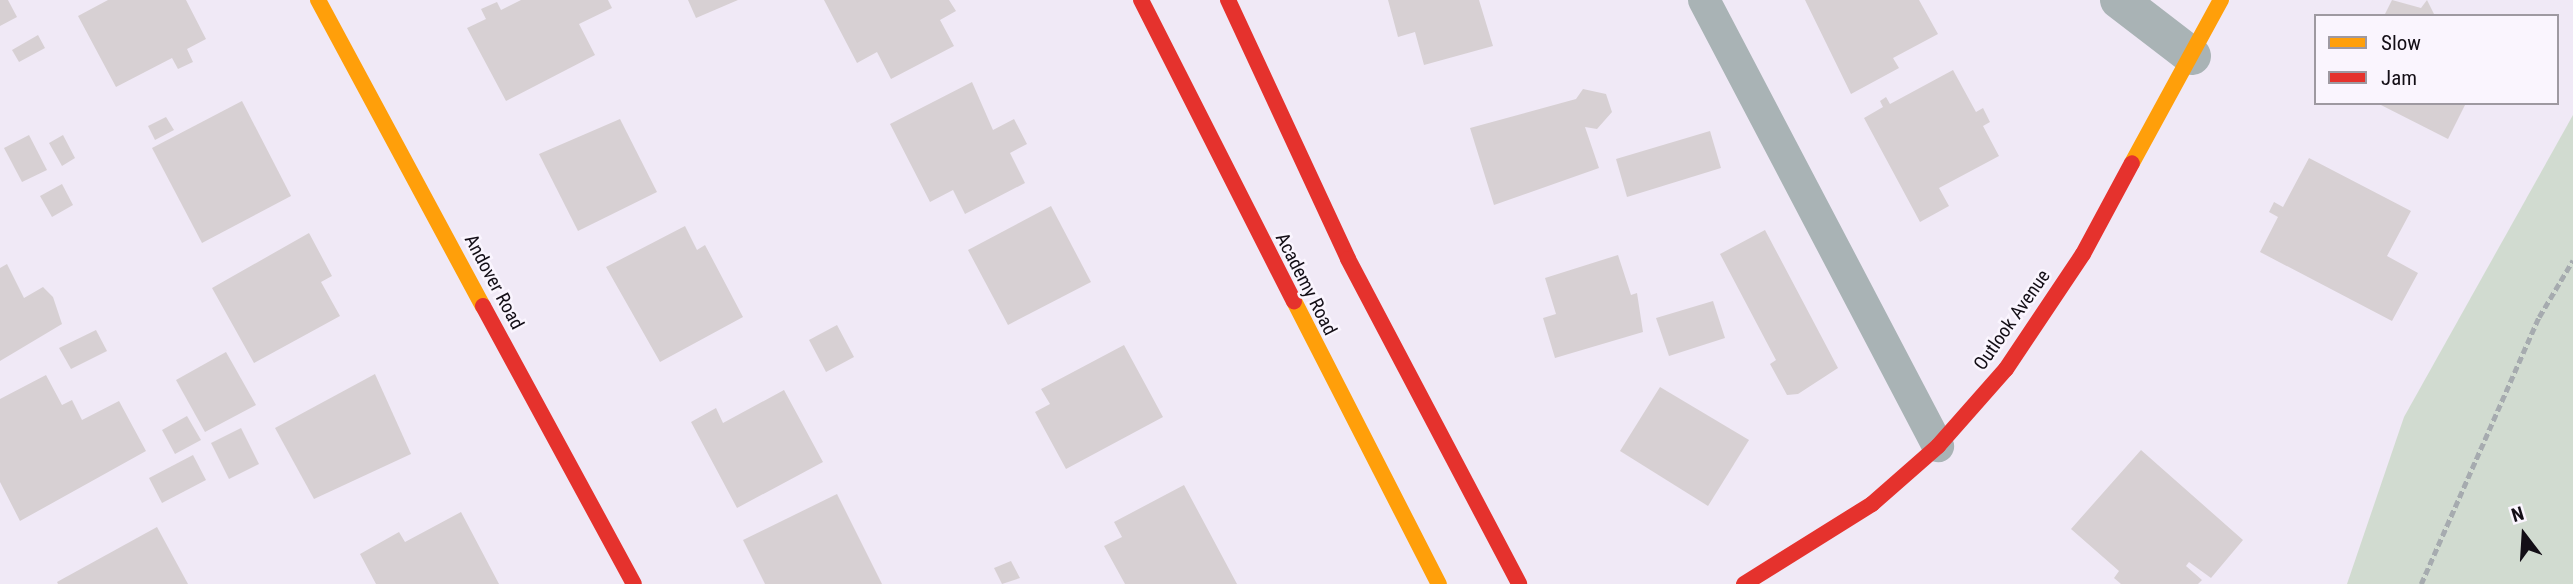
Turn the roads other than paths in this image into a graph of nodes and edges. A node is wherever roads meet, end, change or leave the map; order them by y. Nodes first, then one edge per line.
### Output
1 (318, 0) edge
2 (1141, 0) edge
3 (1228, 0) edge
4 (1704, 0) edge
5 (2119, 0) edge
6 (2221, 0) edge
7 (2192, 56) junction
8 (1938, 446) junction
9 (634, 584) edge
10 (1439, 584) edge
11 (1519, 584) edge
12 (1744, 584) edge

1 - 9 street, Andover Road
2 - 10 street, Academy Road
3 - 11 street
4 - 8 lane
5 - 7 street
6 - 7 street, Outlook Avenue
7 - 8 street, Outlook Avenue
8 - 12 street, Outlook Avenue

